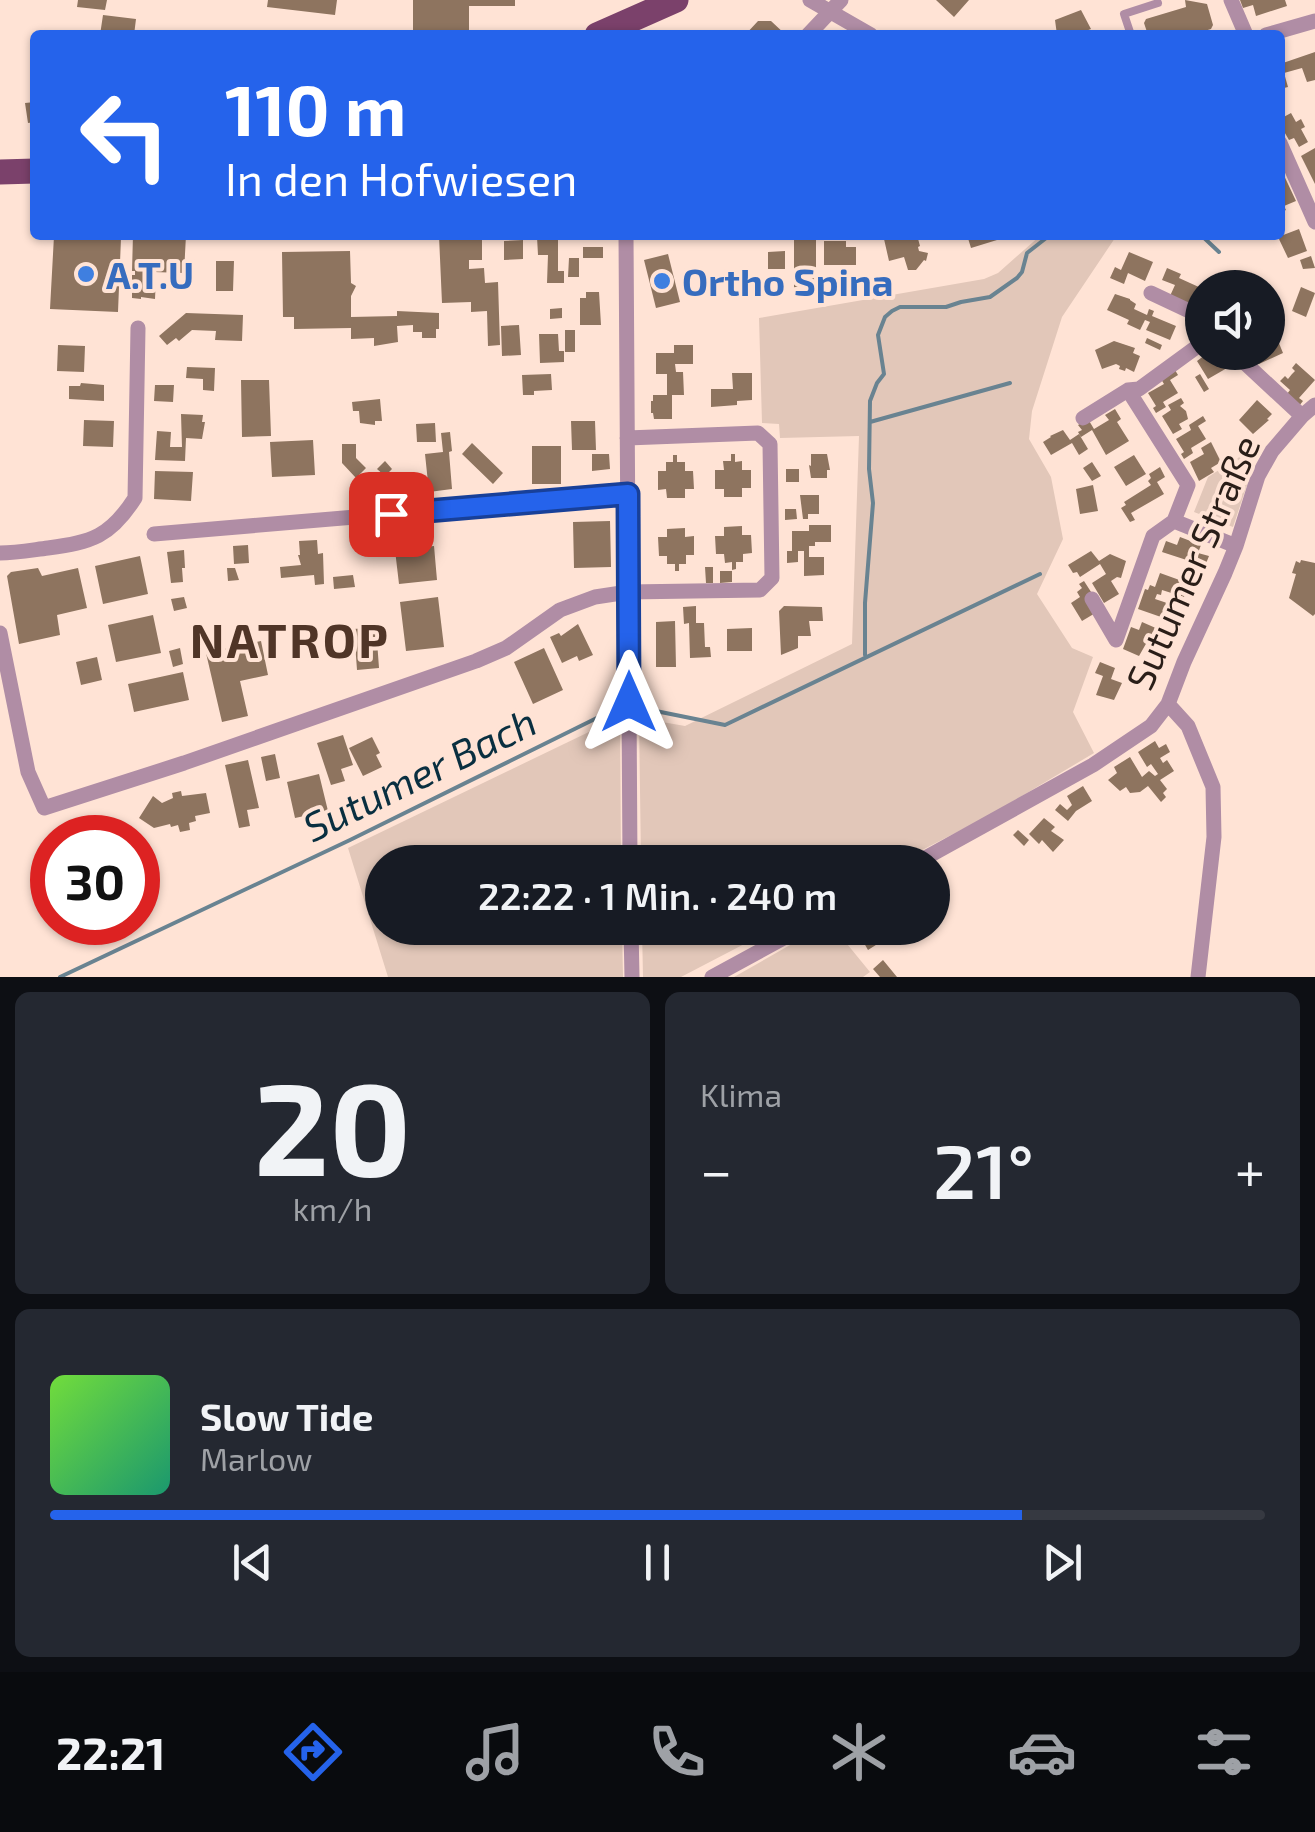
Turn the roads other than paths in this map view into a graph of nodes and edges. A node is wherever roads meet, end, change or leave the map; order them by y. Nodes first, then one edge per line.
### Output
1 (676, 0) edge
2 (810, 0) edge
3 (841, 0) edge
4 (1231, 0) edge
5 (1158, 3) dead end
6 (829, 12) junction
7 (1315, 21) edge
8 (608, 30) edge
9 (813, 30) edge
10 (861, 30) edge
11 (1129, 30) edge
12 (1244, 30) edge
13 (1284, 30) edge
14 (1285, 157) edge
15 (30, 170) edge
16 (0, 172) edge
17 (1315, 222) edge
18 (626, 240) edge
19 (1151, 294) dead end
20 (1185, 310) edge
21 (138, 328) dead end
22 (1185, 355) edge
23 (1254, 370) edge
24 (1128, 390) junction
25 (1308, 411) edge
26 (1083, 418) dead end
27 (628, 438) junction
28 (628, 494) junction
29 (1174, 521) junction
30 (154, 534) dead end
31 (1236, 546) junction
32 (0, 553) edge
33 (628, 592) junction
34 (1092, 599) dead end
35 (0, 633) edge
36 (1168, 704) junction
37 (630, 845) edge
38 (949, 845) edge
39 (631, 945) edge
40 (771, 945) edge
41 (632, 977) edge
42 (712, 977) edge
43 (1198, 977) edge

1 - 8 main road
2 - 6 street
3 - 6 street
4 - 12 street
5 - 11 lane
6 - 9 street
6 - 10 street
7 - 13 street
14 - 17 street
15 - 16 main road
18 - 27 street
19 - 20 street
21 - 32 street
22 - 24 street
23 - 25 street
24 - 26 street
24 - 29 street
25 - 31 street, Sutumer Straße
27 - 28 street
27 - 33 street
28 - 30 street
28 - 33 street
29 - 31 street
29 - 34 street
31 - 36 street, Sutumer Straße
33 - 35 street
33 - 37 street
36 - 38 street, Sutumer Straße
36 - 43 street
39 - 41 street
40 - 42 street

